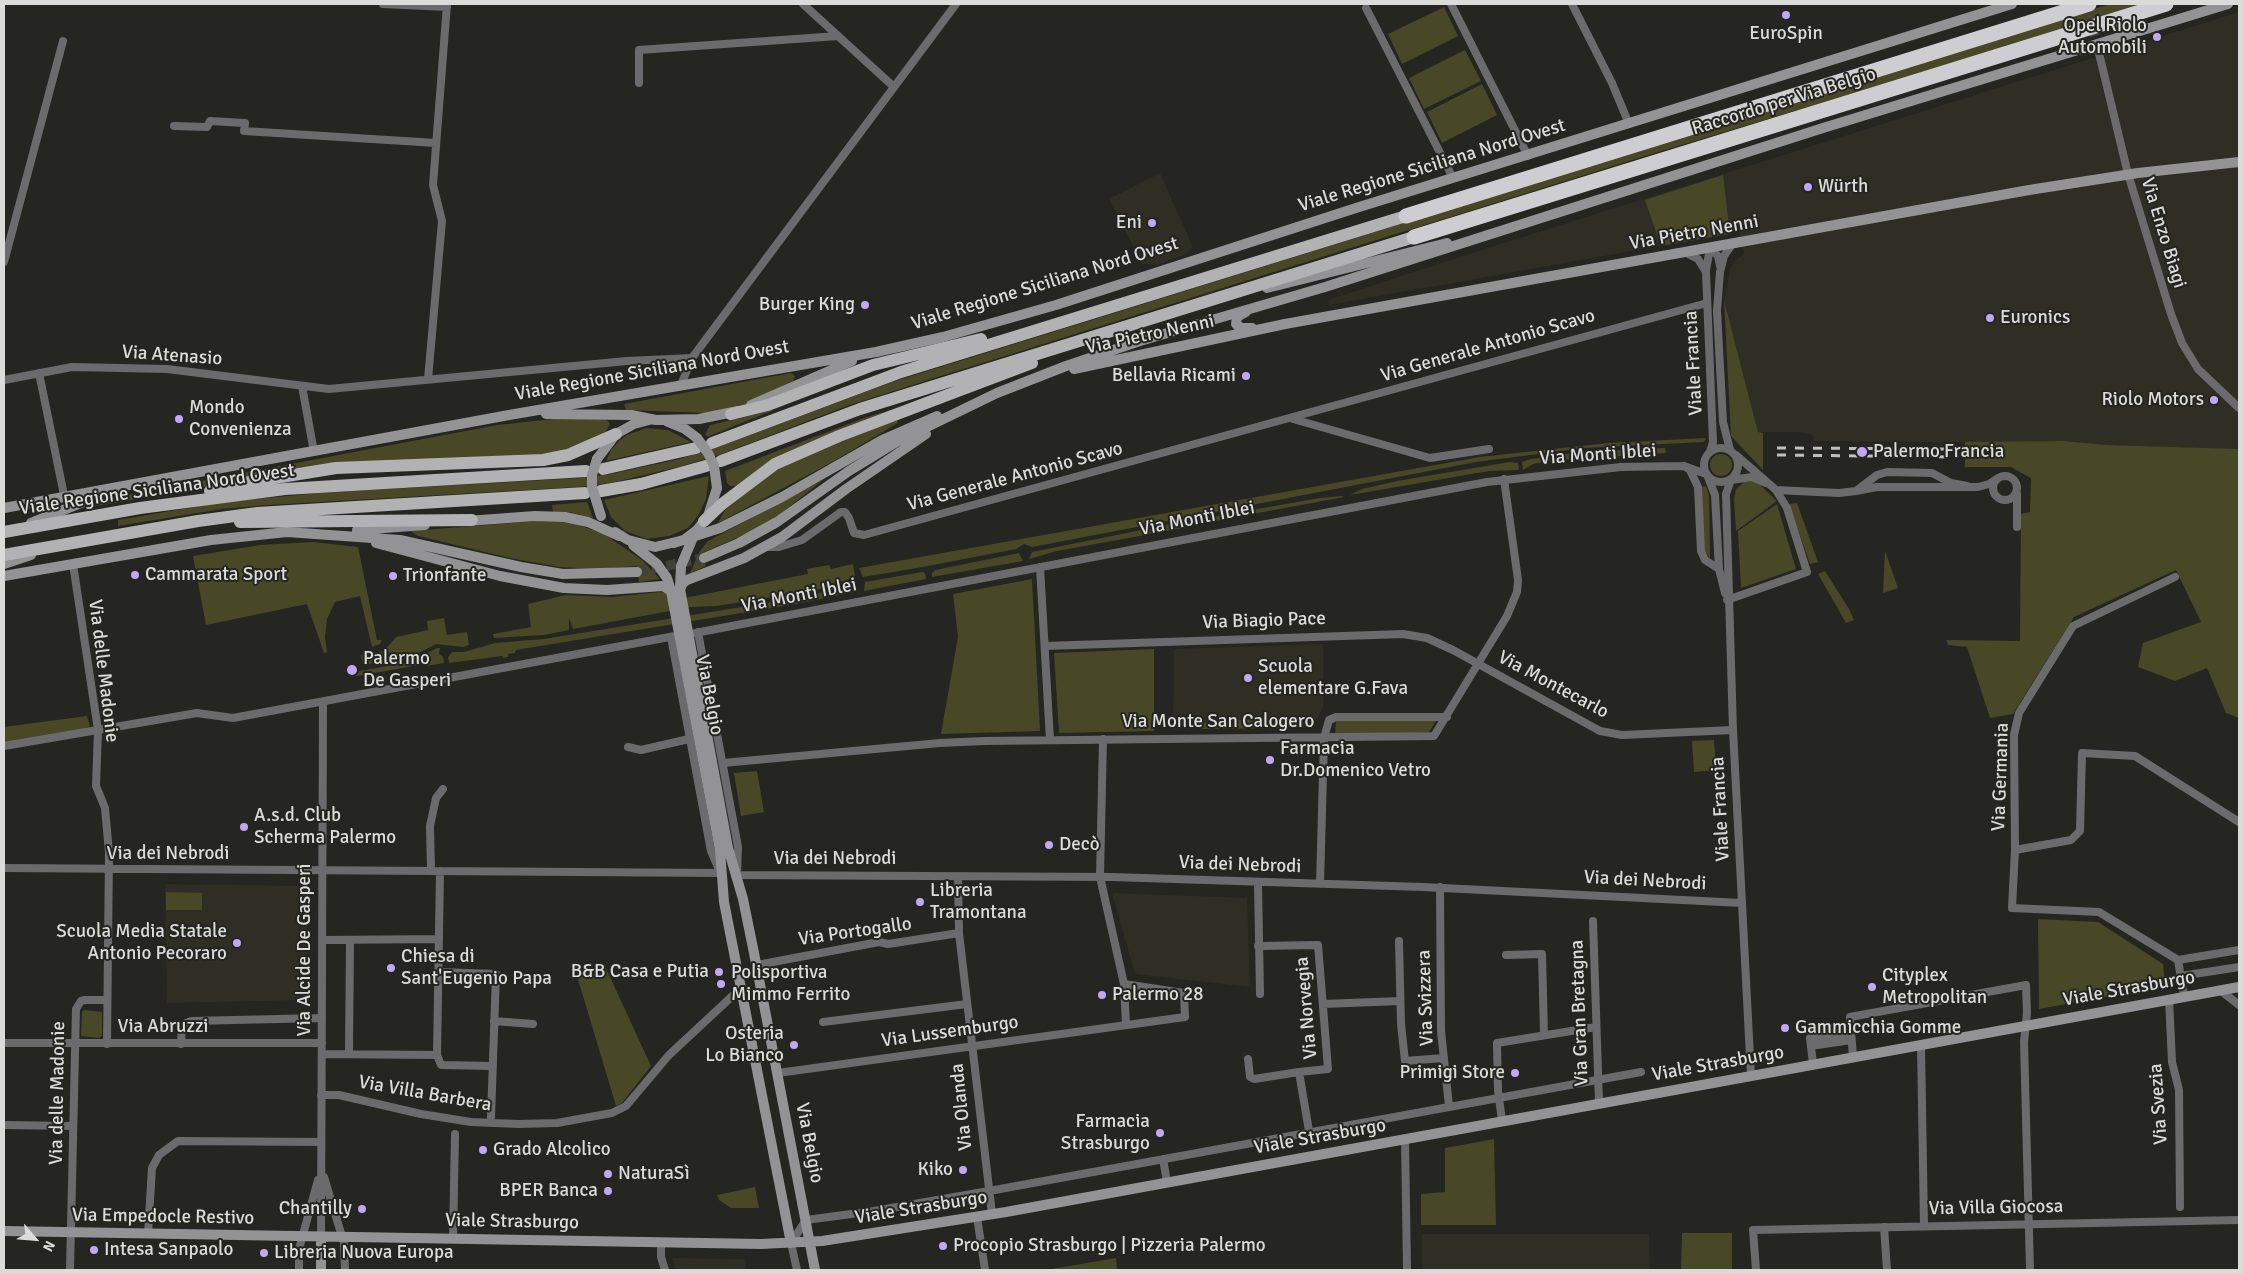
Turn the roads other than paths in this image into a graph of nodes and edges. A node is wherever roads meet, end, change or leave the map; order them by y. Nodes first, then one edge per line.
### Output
1 (383, 4) edge
2 (803, 4) edge
3 (956, 4) edge
4 (1451, 4) edge
5 (1572, 4) edge
6 (2012, 4) edge
7 (2089, 4) edge
8 (2166, 4) edge
9 (2228, 4) edge
10 (447, 6) edge
11 (1366, 8) dead end
12 (838, 36) junction
13 (2096, 40) junction
14 (63, 41) dead end
15 (638, 83) dead end
16 (894, 87) junction
17 (1629, 124) junction
18 (174, 126) dead end
19 (436, 143) junction
20 (1528, 156) junction
21 (2239, 162) edge
22 (2128, 174) junction
23 (1453, 178) junction
24 (1406, 216) joint
25 (1414, 237) joint
26 (1471, 240) junction
27 (1733, 244) junction
28 (1710, 248) junction
29 (1684, 252) junction
30 (4, 262) edge
31 (1706, 272) junction
32 (1720, 272) junction
33 (1210, 299) junction
34 (1131, 300) junction
35 (1707, 303) junction
36 (1257, 307) junction
37 (1138, 322) junction
38 (1268, 328) junction
39 (876, 352) junction
40 (692, 358) junction
41 (39, 374) junction
42 (1039, 377) junction
43 (428, 379) junction
44 (4, 380) edge
45 (681, 385) junction
46 (302, 386) junction
47 (997, 394) junction
48 (2239, 408) edge
49 (731, 414) junction
50 (509, 415) junction
51 (953, 415) junction
52 (1291, 419) junction
53 (656, 420) junction
54 (616, 434) junction
55 (697, 443) junction
56 (712, 443) dead end
57 (1489, 449) dead end
58 (314, 452) junction
59 (1710, 452) junction
60 (1733, 452) junction
61 (722, 461) dead end
62 (600, 464) junction
63 (706, 466) dead end
64 (1684, 466) junction
65 (586, 471) dead end
66 (1707, 475) junction
67 (1998, 478) junction
68 (1504, 479) junction
69 (1731, 480) junction
70 (142, 483) junction
71 (1766, 483) junction
72 (1967, 486) junction
73 (1978, 486) junction
74 (1776, 490) junction
75 (602, 491) dead end
76 (1856, 491) junction
77 (585, 493) dead end
78 (2017, 494) junction
79 (64, 495) junction
80 (1995, 496) junction
81 (2008, 500) junction
82 (4, 508) edge
83 (140, 508) junction
84 (2017, 515) junction
85 (472, 520) junction
86 (198, 521) junction
87 (2017, 527) dead end
88 (698, 530) junction
89 (4, 532) edge
90 (306, 532) junction
91 (339, 534) junction
92 (623, 538) junction
93 (56, 546) junction
94 (767, 547) junction
95 (4, 555) edge
96 (704, 558) tunnel mouth
97 (4, 564) edge
98 (73, 564) junction
99 (1040, 567) junction
100 (1718, 569) junction
101 (637, 572) tunnel mouth
102 (4, 576) edge
103 (2175, 577) dead end
104 (676, 590) junction
105 (1727, 600) junction
106 (697, 632) joint
107 (1044, 646) junction
108 (1478, 664) junction
109 (323, 702) junction
110 (1447, 717) junction
111 (98, 730) junction
112 (1733, 730) junction
113 (1324, 738) junction
114 (1103, 739) junction
115 (689, 740) junction
116 (1050, 740) junction
117 (4, 746) edge
118 (628, 747) dead end
119 (723, 764) junction
120 (443, 789) dead end
121 (2239, 822) edge
122 (724, 849) junction
123 (2015, 850) junction
124 (4, 868) edge
125 (109, 870) junction
126 (323, 870) junction
127 (431, 871) junction
128 (440, 871) junction
129 (721, 873) junction
130 (737, 875) junction
131 (958, 877) junction
132 (1100, 877) junction
133 (1258, 883) junction
134 (1320, 884) junction
135 (1440, 887) junction
136 (1742, 903) junction
137 (1594, 921) dead end
138 (959, 933) junction
139 (438, 939) junction
140 (322, 940) junction
141 (350, 940) junction
142 (1399, 941) dead end
143 (1258, 946) junction
144 (2239, 950) edge
145 (1506, 955) dead end
146 (2178, 960) junction
147 (757, 965) junction
148 (2239, 967) edge
149 (438, 972) junction
150 (2182, 976) junction
151 (1124, 984) junction
152 (2239, 987) edge
153 (741, 988) junction
154 (2220, 990) junction
155 (1260, 994) dead end
156 (2184, 996) junction
157 (2169, 999) junction
158 (108, 1000) junction
159 (1400, 1001) junction
160 (967, 1004) junction
161 (1323, 1004) junction
162 (2239, 1005) edge
163 (322, 1018) junction
164 (767, 1018) junction
165 (494, 1021) junction
166 (748, 1022) junction
167 (823, 1022) dead end
168 (533, 1024) dead end
169 (1126, 1025) junction
170 (2026, 1025) junction
171 (1596, 1027) junction
172 (1544, 1035) junction
173 (1851, 1036) junction
174 (322, 1042) junction
175 (4, 1043) edge
176 (75, 1044) junction
177 (107, 1044) junction
178 (181, 1044) junction
179 (1921, 1045) junction
180 (972, 1046) junction
181 (774, 1050) junction
182 (322, 1054) junction
183 (349, 1054) junction
184 (755, 1054) junction
185 (437, 1055) junction
186 (1853, 1057) junction
187 (1248, 1058) dead end
188 (1444, 1058) junction
189 (1813, 1064) junction
190 (492, 1066) junction
191 (1299, 1072) junction
192 (1641, 1072) dead end
193 (778, 1073) junction
194 (1751, 1076) junction
195 (1598, 1080) junction
196 (321, 1095) junction
197 (1498, 1098) junction
198 (1599, 1103) junction
199 (1449, 1106) junction
200 (491, 1117) dead end
201 (1502, 1120) junction
202 (4, 1125) edge
203 (73, 1126) junction
204 (1309, 1131) junction
205 (455, 1134) dead end
206 (1404, 1139) junction
207 (321, 1142) junction
208 (1163, 1159) junction
209 (321, 1168) junction
210 (1167, 1182) junction
211 (989, 1191) junction
212 (2180, 1207) dead end
213 (992, 1214) junction
214 (977, 1217) junction
215 (806, 1220) junction
216 (2239, 1220) edge
217 (2028, 1223) junction
218 (1924, 1225) junction
219 (1884, 1227) junction
220 (4, 1231) edge
221 (71, 1233) junction
222 (148, 1234) junction
223 (302, 1237) junction
224 (321, 1237) junction
225 (342, 1237) junction
226 (454, 1238) junction
227 (810, 1242) junction
228 (662, 1243) junction
229 (791, 1243) junction
230 (70, 1270) edge
231 (299, 1270) edge
232 (321, 1270) edge
233 (345, 1270) edge
234 (665, 1270) edge
235 (797, 1270) edge
236 (815, 1270) edge
237 (985, 1270) edge
238 (1407, 1270) edge
239 (1756, 1270) edge
240 (1887, 1270) edge
241 (2030, 1270) edge

1 - 10 street
2 - 12 street
3 - 16 street
4 - 20 street
5 - 17 street
6 - 17 street, Viale Regione Siciliana Nord Ovest
7 - 24 highway, Raccordo per Via Belgio
8 - 25 highway, Raccordo per Via Belgio
9 - 13 street
10 - 19 street
11 - 23 street
12 - 15 street
12 - 16 street
13 - 22 street, Via Enzo Biagi
13 - 26 street
14 - 30 street
16 - 40 street
17 - 20 street, Viale Regione Siciliana Nord Ovest
18 - 19 street
19 - 43 street
20 - 23 street, Viale Regione Siciliana Nord Ovest
21 - 22 street, Via Pietro Nenni
22 - 27 street, Via Pietro Nenni
22 - 48 street, Via Enzo Biagi
23 - 39 street, Viale Regione Siciliana Nord Ovest
24 - 34 main road
25 - 33 main road
26 - 33 street
26 - 36 street
27 - 28 street, Via Pietro Nenni
27 - 32 street, Viale Francia
28 - 29 street, Via Pietro Nenni
28 - 31 street, Viale Francia
28 - 32 street, Viale Francia
29 - 31 street
29 - 38 street, Via Pietro Nenni
31 - 35 street, Viale Francia
32 - 60 street, Viale Francia
33 - 37 main road
34 - 49 main road
34 - 56 main road
35 - 52 street, Via Generale Antonio Scavo
35 - 59 street, Viale Francia
36 - 38 street, Via Pietro Nenni
36 - 42 street
37 - 61 main road
37 - 88 main road
38 - 42 street, Via Pietro Nenni
39 - 45 street, Viale Regione Siciliana Nord Ovest
39 - 49 street
40 - 43 street, Via Atenasio
40 - 45 street
41 - 44 street, Via Atenasio
41 - 46 street, Via Atenasio
41 - 79 street
42 - 47 street
43 - 46 street, Via Atenasio
45 - 50 street, Viale Regione Siciliana Nord Ovest
46 - 58 street
47 - 51 street
47 - 88 street
49 - 53 street
50 - 53 street
50 - 58 street, Viale Regione Siciliana Nord Ovest
51 - 94 street
51 - 96 street
52 - 57 street
52 - 94 street, Via Generale Antonio Scavo
53 - 54 street
53 - 55 street
54 - 62 street
54 - 83 main road
55 - 62 main road
55 - 88 street, bridge
58 - 70 street, Viale Regione Siciliana Nord Ovest
59 - 60 street
59 - 66 street
60 - 69 street
60 - 71 street
62 - 92 street, bridge
63 - 75 main road
64 - 66 street, Via Monti Iblei
64 - 68 street, Via Monti Iblei
64 - 100 street
65 - 83 main road, Viale Regione Siciliana Nord Ovest
66 - 69 street
66 - 100 street, Viale Francia
67 - 73 street
67 - 78 street
67 - 80 street
68 - 99 street, Via Monti Iblei
68 - 108 street, Via Monte San Calogero
69 - 71 street
69 - 105 street, Viale Francia
70 - 79 street, Viale Regione Siciliana Nord Ovest
70 - 89 street
71 - 74 street
72 - 73 street
72 - 76 street
72 - 76 street
73 - 80 street
74 - 76 street
74 - 105 street
77 - 86 main road, Viale Regione Siciliana Nord Ovest
78 - 81 street
78 - 84 street
79 - 82 street, Viale Regione Siciliana Nord Ovest
80 - 81 street
81 - 84 street
83 - 89 main road, Viale Regione Siciliana Nord Ovest
84 - 87 street
85 - 86 main road
85 - 90 street
85 - 92 street
86 - 93 main road, Viale Regione Siciliana Nord Ovest
88 - 92 street
88 - 104 street, Via Belgio
90 - 91 street
90 - 98 street
91 - 101 street
91 - 104 street
92 - 104 street, Via Belgio
93 - 95 main road, Viale Regione Siciliana Nord Ovest
93 - 97 street
94 - 104 street
98 - 102 street
98 - 111 street, Via delle Madonie
99 - 106 street, Via Monti Iblei
99 - 107 street
100 - 105 street, Viale Francia
103 - 123 street, Via Germania
104 - 122 street, Via Belgio, bridge
105 - 112 street, Viale Francia
106 - 119 street, Via Belgio
107 - 108 street, Via Biagio Pace
107 - 116 street
108 - 110 street, Via Monte San Calogero
108 - 112 street, Via Montecarlo
109 - 111 street
109 - 115 street, Via Belgio
109 - 126 street, Via Alcide De Gasperi
110 - 113 street, Via Monte San Calogero
110 - 113 street
111 - 117 street
111 - 125 street, Via delle Madonie
112 - 136 street, Viale Francia
113 - 114 street, Via Monte San Calogero
113 - 134 street
114 - 116 street, Via Monte San Calogero
114 - 132 street
115 - 118 street
115 - 129 street, Via Belgio
116 - 119 street, Via Monte San Calogero
119 - 130 street, Via Belgio
120 - 127 street
121 - 123 street
122 - 129 street, Via Belgio
122 - 130 street, Via Belgio
123 - 146 street, Via Germania
124 - 125 street, Via dei Nebrodi
125 - 126 street, Via dei Nebrodi
125 - 158 street, Via delle Madonie
126 - 127 street, Via dei Nebrodi
126 - 140 street, Via Alcide De Gasperi
127 - 128 street, Via dei Nebrodi
128 - 129 street, Via dei Nebrodi
128 - 139 street
129 - 153 street, Via Belgio
130 - 131 street, Via dei Nebrodi
130 - 147 street, Via Belgio
131 - 132 street, Via dei Nebrodi
131 - 138 street, Via Olanda
132 - 133 street, Via dei Nebrodi
132 - 151 street
133 - 134 street, Via dei Nebrodi
133 - 143 street
134 - 135 street, Via dei Nebrodi
135 - 136 street, Via dei Nebrodi
135 - 188 street, Via Svizzera
136 - 194 street, Viale Francia
137 - 171 street, Via Gran Bretagna
138 - 147 street, Via Portogallo
138 - 160 street, Via Olanda
139 - 141 street
139 - 149 street
140 - 141 street
140 - 163 street, Via Alcide De Gasperi
141 - 183 street
142 - 159 street
143 - 155 street
143 - 161 street, Via Norvegia
144 - 146 street, Viale Strasburgo
145 - 172 street
146 - 150 street
147 - 164 street, Via Belgio
148 - 150 street, Viale Strasburgo
149 - 165 street
149 - 185 street
150 - 156 street
151 - 169 street
151 - 169 street, Via Lussemburgo
152 - 154 street, Viale Strasburgo
153 - 166 street, Via Belgio
153 - 196 street, Via Villa Barbera
154 - 156 street, Viale Strasburgo
154 - 162 street
156 - 157 street, Viale Strasburgo
157 - 170 street, Viale Strasburgo
157 - 212 street, Via Svezia
158 - 176 street, Via delle Madonie
158 - 177 street
159 - 161 street
159 - 188 street
160 - 167 street
160 - 180 street, Via Olanda
161 - 191 street, Via Norvegia
163 - 174 street, Via Alcide De Gasperi
163 - 178 street
164 - 166 street
164 - 181 street, Via Belgio
165 - 168 street
165 - 190 street
166 - 184 street, Via Belgio
169 - 180 street, Via Lussemburgo
170 - 173 street
170 - 179 street, Viale Strasburgo
170 - 217 street
171 - 172 street
171 - 195 street, Via Gran Bretagna
172 - 197 street
173 - 186 street
173 - 189 street
174 - 178 street, Via Abruzzi
174 - 182 street, Via Alcide De Gasperi
175 - 176 street, Via Abruzzi
176 - 177 street, Via Abruzzi
176 - 203 street, Via delle Madonie
177 - 178 street, Via Abruzzi
179 - 186 street, Viale Strasburgo
179 - 218 street
180 - 193 street, Via Lussemburgo
180 - 211 street, Via Olanda
181 - 184 street
181 - 193 street, Via Belgio
182 - 183 street
182 - 196 street, Via Alcide De Gasperi
183 - 185 street
184 - 229 street, Via Belgio
185 - 190 street
186 - 189 street, Viale Strasburgo
187 - 191 street
188 - 199 street, Via Svizzera
189 - 194 street, Viale Strasburgo
190 - 200 street
191 - 204 street, Via Norvegia
192 - 195 street, Viale Strasburgo
193 - 215 street, Via Belgio
194 - 198 street, Viale Strasburgo
195 - 197 street, Viale Strasburgo
195 - 198 street, Via Gran Bretagna
196 - 207 street, Via Alcide De Gasperi
197 - 199 street, Viale Strasburgo
197 - 201 street
198 - 201 street, Viale Strasburgo
199 - 204 street, Viale Strasburgo
201 - 206 street, Viale Strasburgo
202 - 203 street
203 - 221 street, Via delle Madonie
204 - 208 street, Viale Strasburgo
205 - 226 street
206 - 210 street, Viale Strasburgo
206 - 238 street
207 - 209 street, Via Alcide De Gasperi
207 - 222 street
208 - 210 street
208 - 211 street, Viale Strasburgo
209 - 223 street, Via Alcide De Gasperi
209 - 224 street, Via Alcide De Gasperi
209 - 225 street, Via Alcide De Gasperi
210 - 213 street, Viale Strasburgo
211 - 213 street, Via Olanda
211 - 215 street, Viale Strasburgo
213 - 214 street, Viale Strasburgo
214 - 227 street, Viale Strasburgo
214 - 237 street
215 - 227 street, Via Belgio
215 - 229 street
216 - 217 street, Via Villa Giocosa
217 - 218 street, Via Villa Giocosa
217 - 241 street
218 - 219 street, Via Villa Giocosa
219 - 239 street, Via Villa Giocosa
219 - 240 street
220 - 221 street, Via Empedocle Restivo
221 - 222 street, Via Empedocle Restivo
221 - 230 street, Via delle Madonie
222 - 223 street, Via Empedocle Restivo
223 - 224 street, Via Empedocle Restivo
223 - 231 street, Via Alcide De Gasperi
224 - 225 street, Viale Strasburgo
224 - 232 street, Via Alcide De Gasperi
225 - 226 street, Viale Strasburgo
225 - 233 street, Via Alcide De Gasperi
226 - 228 street, Viale Strasburgo
227 - 229 street, Viale Strasburgo
227 - 236 street, Via Belgio
228 - 229 street, Viale Strasburgo
228 - 234 street
229 - 235 street

